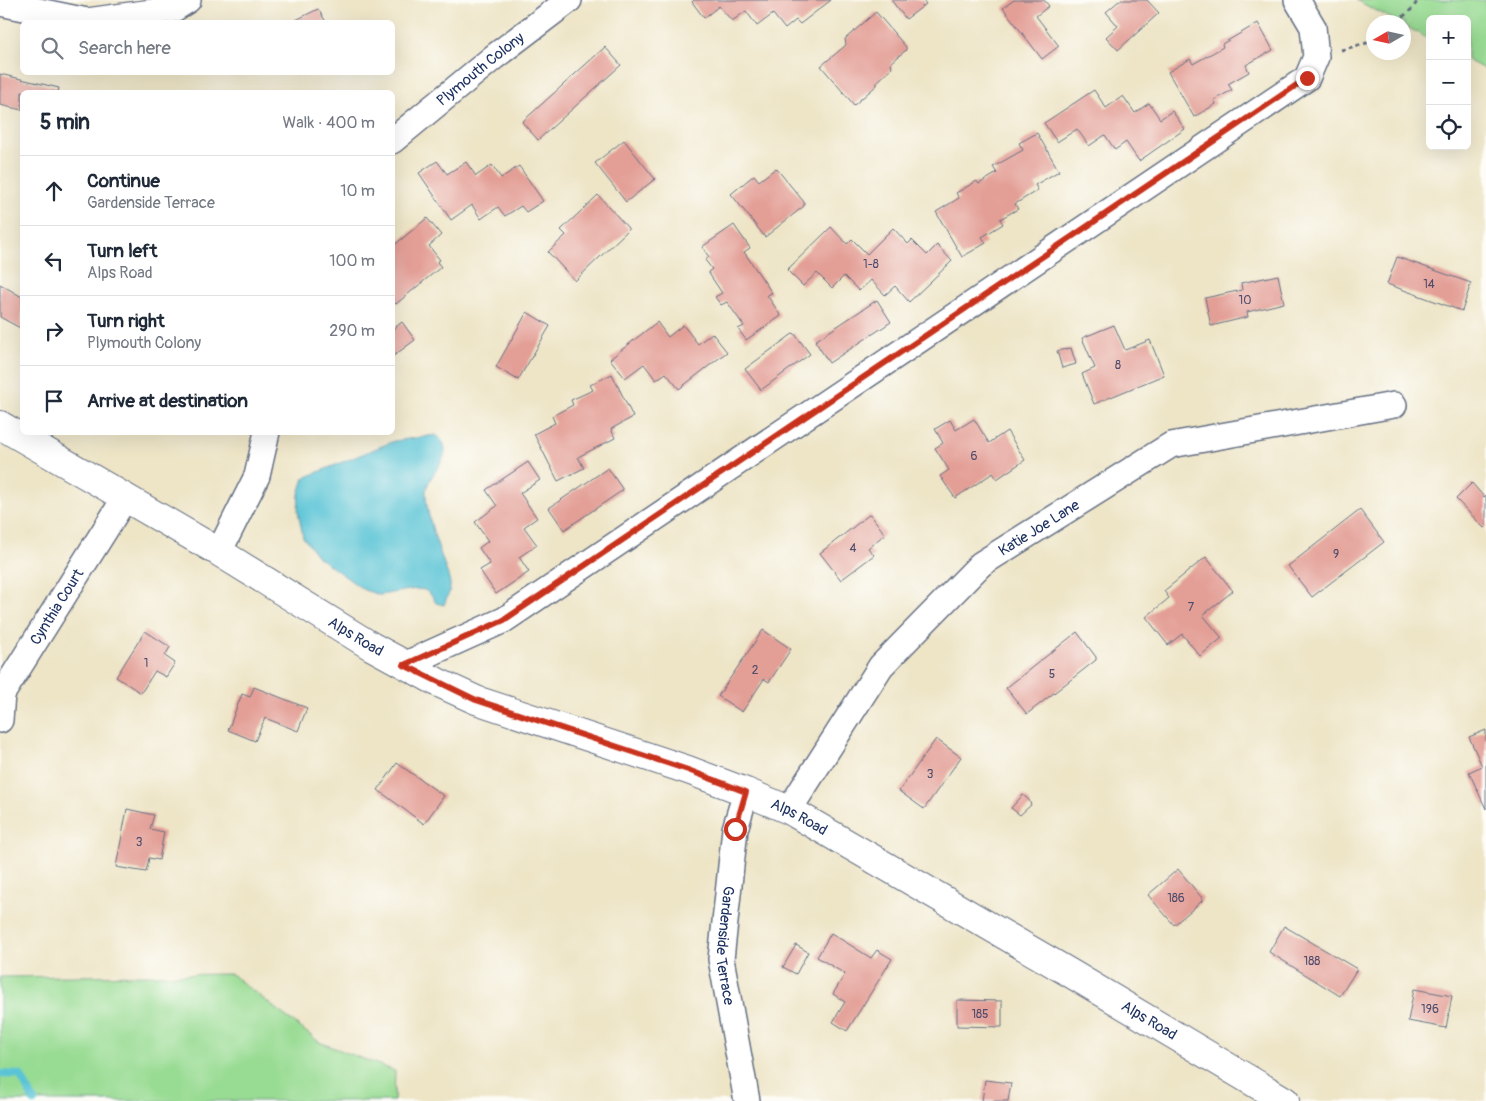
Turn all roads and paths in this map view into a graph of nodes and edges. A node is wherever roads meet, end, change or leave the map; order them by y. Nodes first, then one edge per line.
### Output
1 (188, 0) edge
2 (568, 0) edge
3 (1297, 0) edge
4 (1418, 0) edge
5 (0, 3) edge
6 (1405, 15) edge
7 (82, 20) edge
8 (94, 20) edge
9 (1366, 42) edge
10 (1316, 57) junction
11 (395, 139) edge
12 (1394, 404) dead end
13 (0, 425) edge
14 (266, 435) edge
15 (125, 498) junction
16 (219, 552) junction
17 (404, 665) junction
18 (0, 720) edge
19 (746, 792) junction
20 (789, 810) junction
21 (747, 1101) edge
22 (1285, 1101) edge

1 - 8 street
2 - 11 street, Plymouth Colony
3 - 10 street
4 - 6 path
5 - 7 street
9 - 10 path
10 - 17 street
12 - 20 street, Katie Joe Lane
13 - 15 street, Alps Road
14 - 16 street
15 - 16 street, Alps Road
15 - 18 street, Cynthia Court
16 - 17 street, Alps Road
17 - 19 street, Alps Road
19 - 20 street, Alps Road
19 - 21 street, Gardenside Terrace
20 - 22 street, Alps Road

